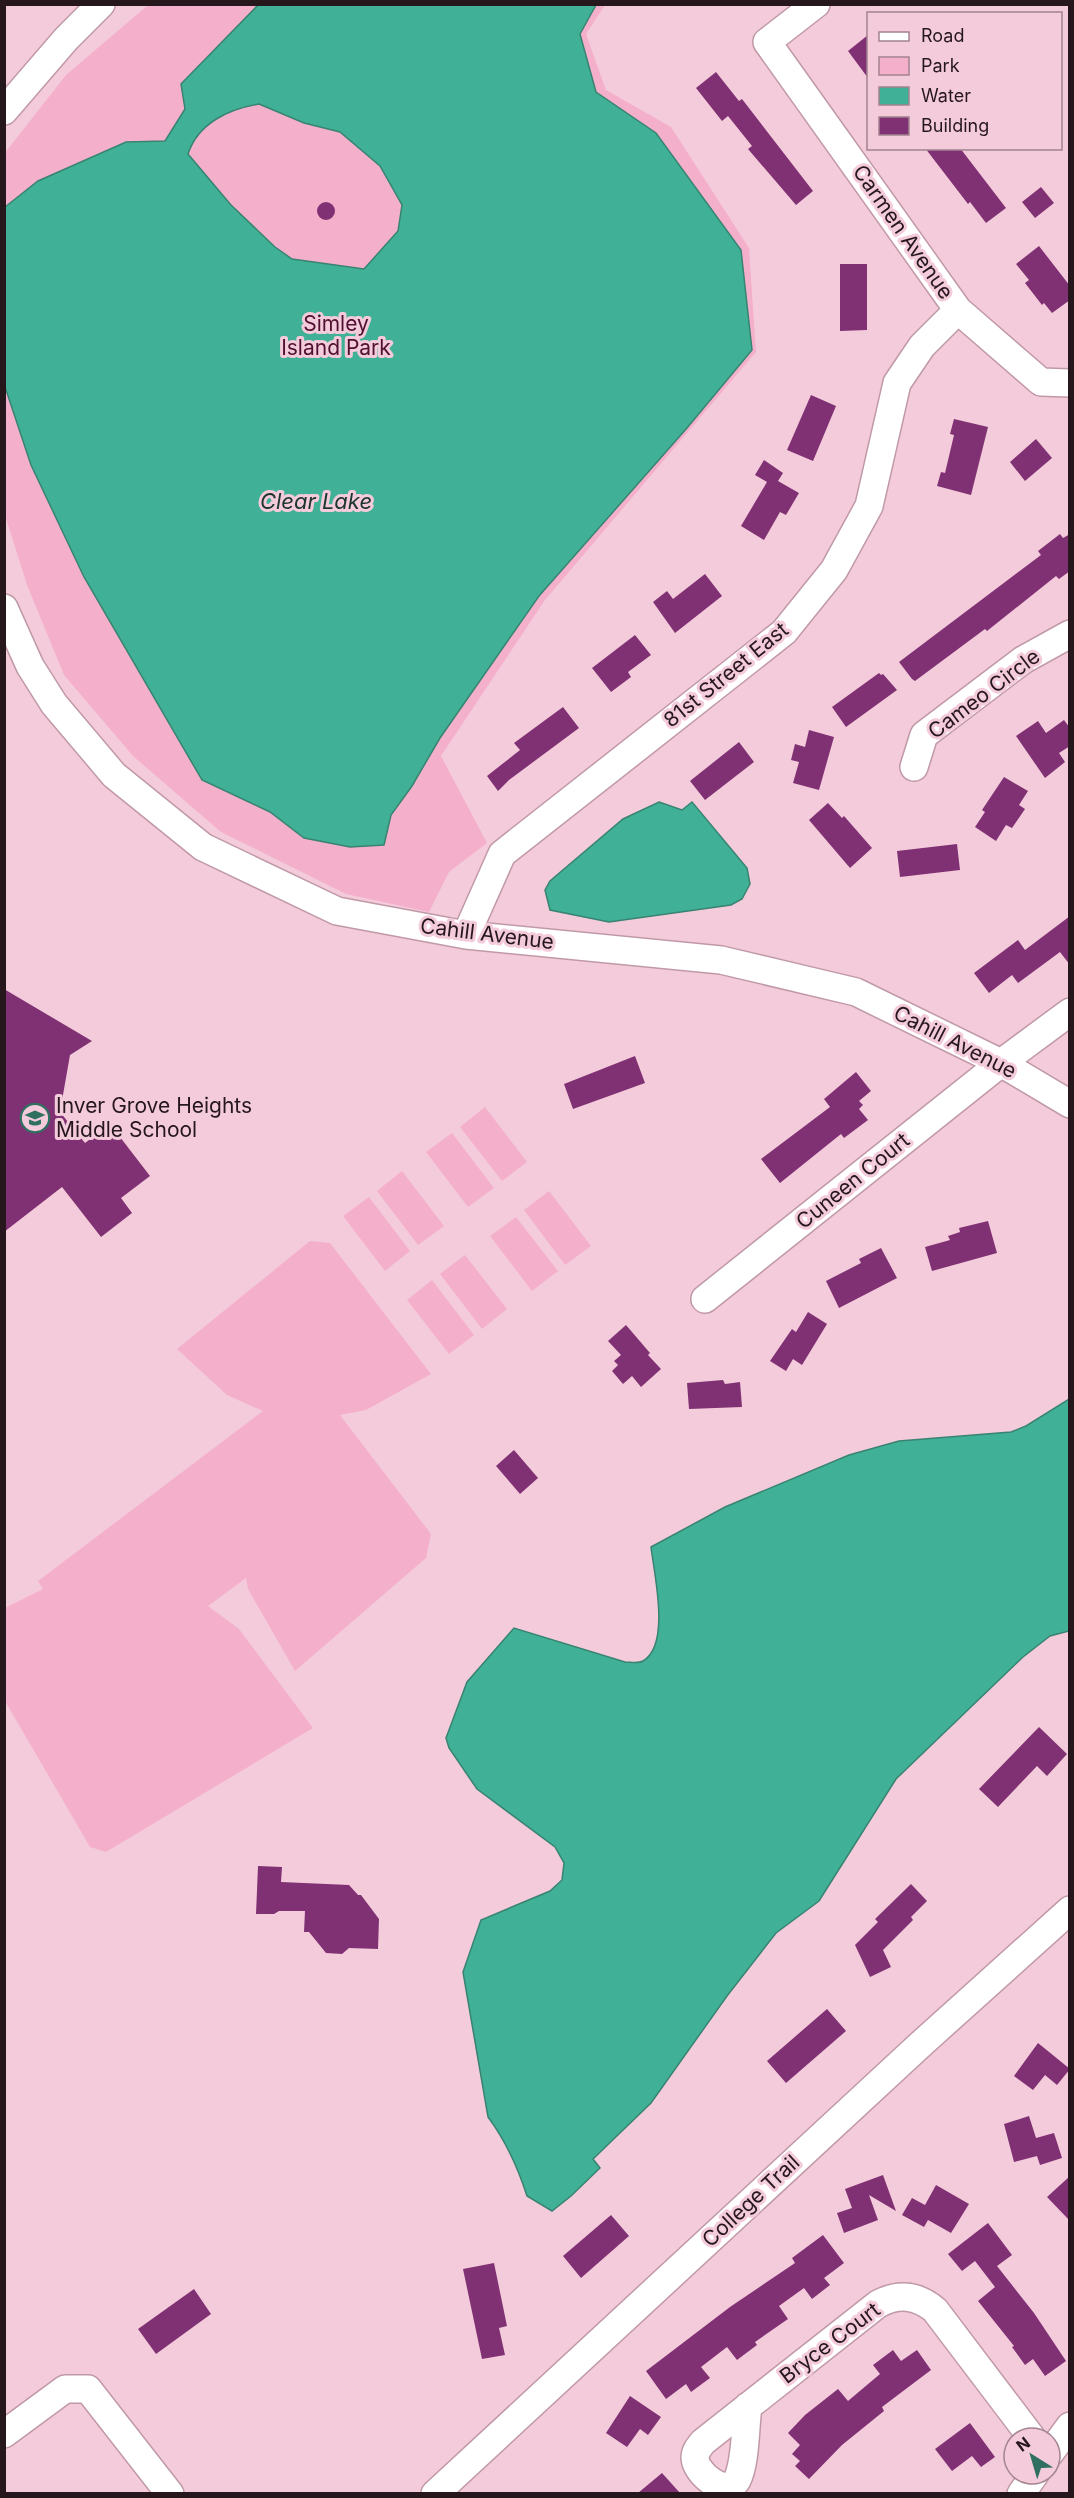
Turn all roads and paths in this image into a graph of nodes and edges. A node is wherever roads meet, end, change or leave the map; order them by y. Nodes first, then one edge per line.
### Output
1 (101, 4) edge
2 (816, 4) edge
3 (4, 111) edge
4 (958, 310) junction
5 (1070, 383) edge
6 (4, 608) edge
7 (1070, 634) edge
8 (914, 767) dead end
9 (466, 935) junction
10 (1070, 1012) edge
11 (1001, 1063) junction
12 (1070, 1104) edge
13 (705, 1299) dead end
14 (1070, 1910) edge
15 (748, 2406) dead end
16 (1023, 2426) edge
17 (4, 2434) edge
18 (170, 2493) edge
19 (435, 2493) edge

1 - 3 street
2 - 4 street, Carmen Avenue
4 - 5 street, Carmen Avenue
4 - 9 street, 81st Street East
6 - 9 street, Cahill Avenue
7 - 8 street, Cameo Circle
9 - 11 street, Cahill Avenue
10 - 11 street, Cuneen Court
11 - 12 street, Cahill Avenue
11 - 13 street, Cuneen Court
14 - 19 street, College Trail
15 - 16 street, Bryce Court
17 - 18 street

